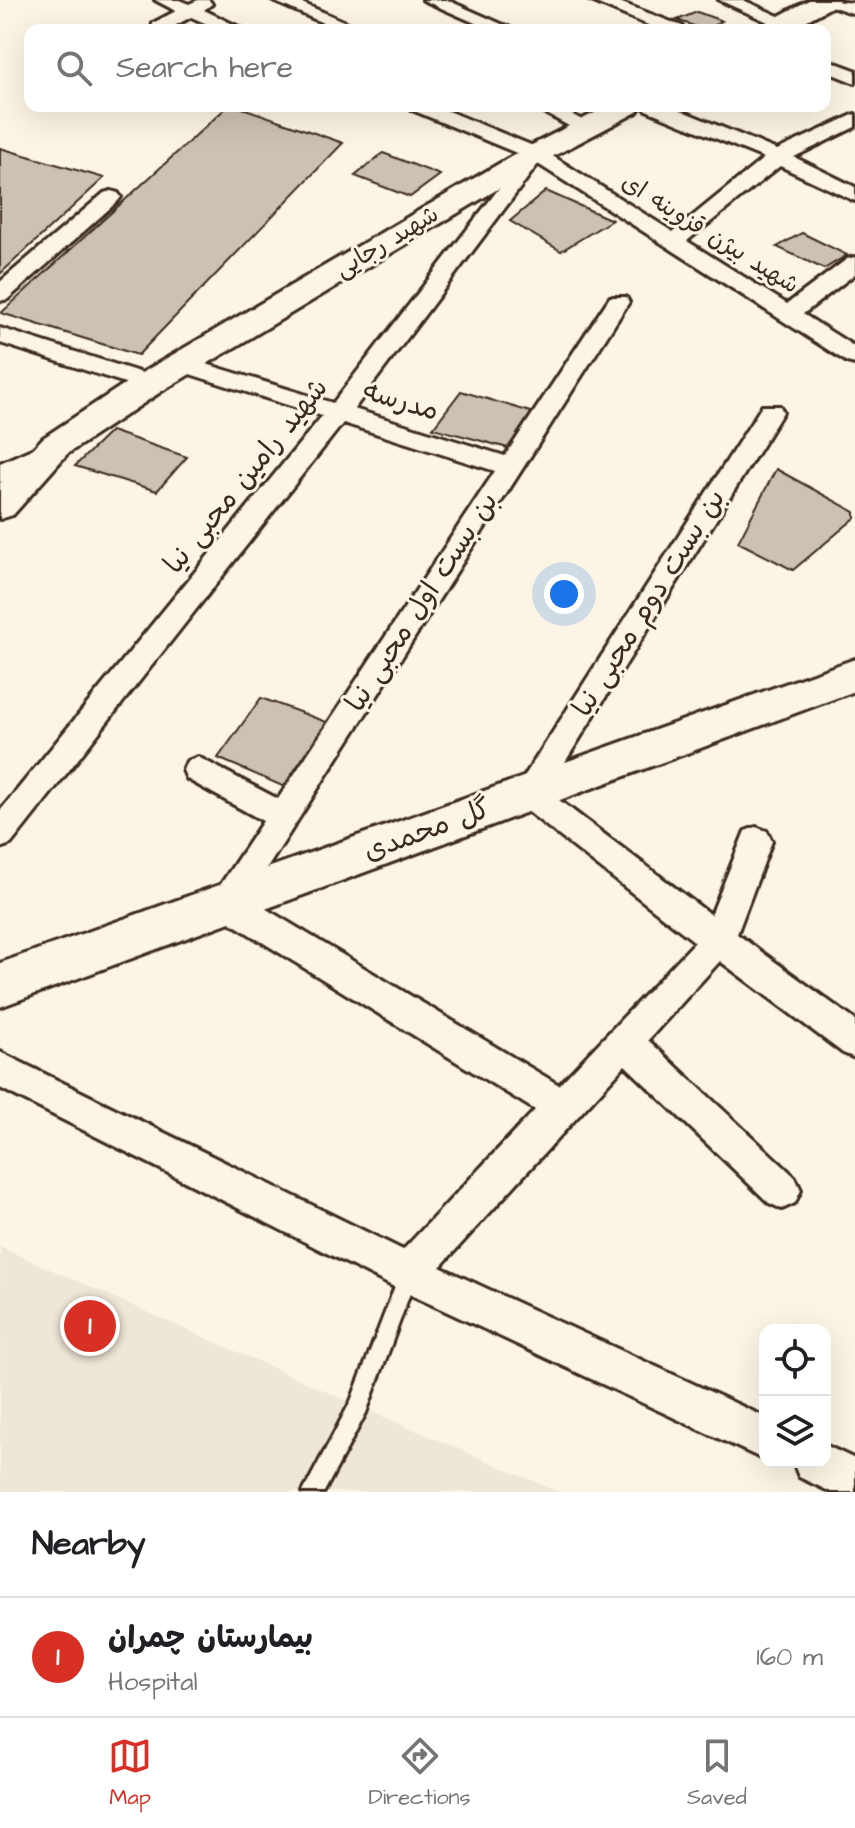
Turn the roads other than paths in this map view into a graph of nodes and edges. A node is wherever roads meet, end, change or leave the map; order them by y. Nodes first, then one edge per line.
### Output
1 (164, 0) edge
2 (212, 0) edge
3 (280, 0) edge
4 (432, 0) edge
5 (598, 0) edge
6 (728, 0) edge
7 (829, 0) edge
8 (855, 9) edge
9 (190, 11) junction
10 (165, 24) edge
11 (221, 24) edge
12 (340, 24) edge
13 (491, 24) edge
14 (660, 24) edge
15 (774, 24) edge
16 (782, 24) edge
17 (831, 67) edge
18 (855, 77) edge
19 (434, 112) edge
20 (554, 112) edge
21 (617, 112) edge
22 (668, 112) edge
23 (855, 120) edge
24 (587, 128) junction
25 (536, 154) junction
26 (778, 157) junction
27 (855, 195) edge
28 (111, 197) dead end
29 (674, 241) junction
30 (855, 264) edge
31 (0, 294) edge
32 (618, 302) dead end
33 (788, 314) junction
34 (0, 335) edge
35 (855, 357) edge
36 (182, 364) junction
37 (150, 383) junction
38 (771, 412) dead end
39 (338, 413) junction
40 (55, 446) junction
41 (510, 467) junction
42 (0, 473) edge
43 (0, 506) edge
44 (852, 680) edge
45 (198, 770) dead end
46 (528, 794) junction
47 (283, 817) junction
48 (0, 834) edge
49 (756, 841) dead end
50 (227, 903) junction
51 (718, 940) junction
52 (0, 985) edge
53 (853, 1033) edge
54 (624, 1041) junction
55 (0, 1069) edge
56 (563, 1107) junction
57 (782, 1190) dead end
58 (408, 1273) junction
59 (759, 1436) edge
60 (827, 1468) edge
61 (855, 1481) edge
62 (313, 1492) edge

1 - 9 street
2 - 9 street
3 - 12 street
4 - 13 street
5 - 14 street
6 - 15 street
7 - 8 street
7 - 16 street
9 - 10 street
9 - 11 street
17 - 18 street
19 - 25 street, شهید بیژن قزوینه ای
20 - 24 street
21 - 24 street, شهید رجایی
22 - 26 street
23 - 26 street
24 - 25 street, شهید رجایی
25 - 29 street, شهید بیژن قزوینه ای
25 - 36 street, شهید رجایی
25 - 39 street, شهید رامین محبی نیا
26 - 27 street
26 - 29 street
28 - 31 street
29 - 33 street, شهید بیژن قزوینه ای
30 - 33 street
32 - 41 street, بن بست اول محبی نیا
33 - 35 street, شهید بیژن قزوینه ای
34 - 37 street
36 - 37 street, شهید رجایی
36 - 39 street, مدرسه
37 - 40 street, شهید رجایی
38 - 46 street, بن بست دوم محبی نیا
39 - 41 street, مدرسه
39 - 48 street, شهید رامین محبی نیا
40 - 42 street
40 - 43 street, شهید رجایی
41 - 47 street, بن بست اول محبی نیا
44 - 46 street, گل محمدی
45 - 47 street
46 - 50 street, گل محمدی
46 - 51 street
47 - 50 street, بن بست اول محبی نیا
49 - 51 street
50 - 52 street, گل محمدی
50 - 56 street
51 - 53 street
51 - 54 street
54 - 56 street
54 - 57 street
55 - 58 street
56 - 58 street
58 - 59 street
58 - 62 lane
60 - 61 street

